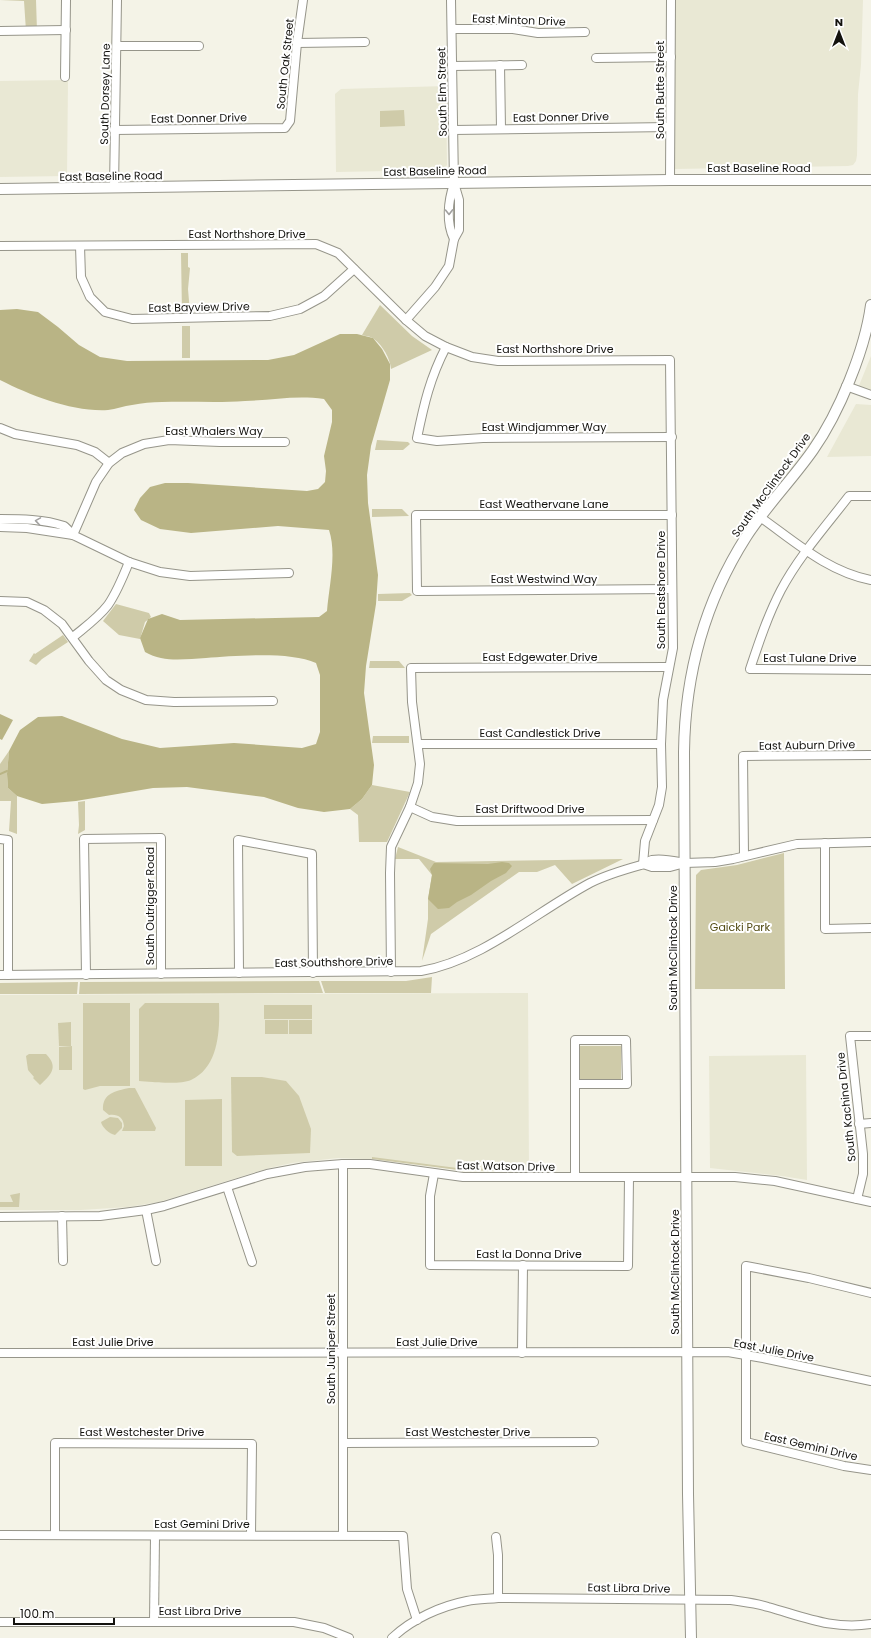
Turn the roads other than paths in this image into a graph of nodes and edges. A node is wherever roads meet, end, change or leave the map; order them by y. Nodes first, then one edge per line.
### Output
1 (66, 0) edge
2 (117, 0) edge
3 (303, 0) edge
4 (451, 0) edge
5 (671, 0) edge
6 (452, 29) junction
7 (66, 30) junction
8 (0, 31) edge
9 (585, 32) dead end
10 (365, 42) dead end
11 (297, 43) junction
12 (117, 46) junction
13 (199, 46) dead end
14 (671, 57) junction
15 (596, 58) dead end
16 (500, 65) junction
17 (522, 65) dead end
18 (452, 66) junction
19 (65, 77) dead end
20 (670, 126) junction
21 (285, 128) joint
22 (501, 129) junction
23 (114, 130) junction
24 (453, 130) junction
25 (670, 180) junction
26 (871, 180) edge
27 (454, 183) junction
28 (114, 188) junction
29 (0, 190) edge
30 (0, 246) edge
31 (80, 246) junction
32 (354, 269) junction
33 (871, 305) edge
34 (406, 320) junction
35 (446, 347) junction
36 (670, 360) joint
37 (846, 386) junction
38 (871, 395) edge
39 (0, 428) edge
40 (672, 437) junction
41 (285, 442) dead end
42 (110, 463) junction
43 (871, 496) edge
44 (672, 514) junction
45 (760, 517) junction
46 (0, 519) edge
47 (0, 528) edge
48 (73, 534) junction
49 (806, 550) junction
50 (129, 562) junction
51 (290, 573) dead end
52 (871, 580) edge
53 (672, 589) junction
54 (417, 591) joint
55 (0, 601) edge
56 (73, 637) junction
57 (669, 668) junction
58 (871, 670) edge
59 (273, 701) dead end
60 (418, 744) junction
61 (661, 744) junction
62 (871, 755) edge
63 (410, 807) junction
64 (653, 820) junction
65 (4, 839) edge
66 (871, 842) edge
67 (825, 843) junction
68 (744, 856) junction
69 (685, 863) junction
70 (643, 864) junction
71 (871, 928) edge
72 (391, 972) junction
73 (160, 974) junction
74 (239, 974) junction
75 (313, 974) junction
76 (4, 975) edge
77 (86, 975) junction
78 (871, 1036) edge
79 (575, 1084) junction
80 (871, 1123) edge
81 (859, 1124) junction
82 (343, 1164) junction
83 (434, 1174) junction
84 (576, 1177) junction
85 (629, 1177) junction
86 (687, 1177) junction
87 (227, 1187) junction
88 (856, 1199) junction
89 (871, 1202) edge
90 (146, 1210) junction
91 (0, 1216) edge
92 (62, 1216) junction
93 (63, 1261) dead end
94 (156, 1261) dead end
95 (252, 1262) dead end
96 (523, 1265) junction
97 (871, 1293) edge
98 (688, 1352) junction
99 (0, 1353) edge
100 (342, 1353) junction
101 (522, 1353) junction
102 (746, 1354) junction
103 (871, 1381) edge
104 (594, 1442) dead end
105 (343, 1443) junction
106 (871, 1470) edge
107 (0, 1535) edge
108 (55, 1535) junction
109 (251, 1535) junction
110 (343, 1535) junction
111 (155, 1536) junction
112 (496, 1537) dead end
113 (498, 1598) junction
114 (691, 1600) junction
115 (417, 1620) junction
116 (0, 1622) edge
117 (154, 1622) junction
118 (871, 1624) edge
119 (349, 1638) edge
120 (392, 1638) edge
121 (691, 1638) edge

1 - 7 street
2 - 12 street, South Dorsey Lane
3 - 11 street, South Oak Street
4 - 6 street, South Elm Street
5 - 14 street, South Butte Street
6 - 9 street, East Minton Drive
6 - 18 street, South Elm Street
7 - 8 street
7 - 19 street
10 - 11 street
11 - 21 street, South Oak Street
12 - 13 street
12 - 23 street, South Dorsey Lane
14 - 15 street
14 - 20 street, South Butte Street
16 - 17 street
16 - 18 street
16 - 22 street
18 - 24 street, South Elm Street
20 - 22 street, East Donner Drive
20 - 25 street, South Butte Street
21 - 23 street, East Donner Drive
22 - 24 street, East Donner Drive
23 - 28 street, South Dorsey Lane
24 - 27 street, South Elm Street
25 - 26 main road, East Baseline Road
25 - 27 main road, East Baseline Road
27 - 28 main road, East Baseline Road
27 - 34 street, South Elm Street
28 - 29 main road, East Baseline Road
30 - 31 street, East Northshore Drive
31 - 32 street, East Northshore Drive
31 - 32 street, East Bayview Drive
32 - 34 street, East Northshore Drive
33 - 37 main road, South McClintock Drive
34 - 35 street, East Northshore Drive
35 - 36 street, East Northshore Drive
35 - 40 street, East Windjammer Way
36 - 40 street, South Eastshore Drive
37 - 38 street
37 - 45 main road, South McClintock Drive
39 - 42 street
40 - 44 street, South Eastshore Drive
41 - 42 street, East Whalers Way
42 - 48 street, East Whalers Way
43 - 49 street
44 - 53 street, South Eastshore Drive
44 - 54 street, East Weathervane Lane
45 - 49 street
45 - 69 main road, South McClintock Drive
48 -> 46 street
47 - 48 street
48 - 50 street
49 - 52 street
49 - 58 street, East Tulane Drive
50 - 51 street
50 - 56 street
53 - 54 street, East Westwind Way
53 - 57 street, South Eastshore Drive
55 - 56 street
56 - 59 street
57 - 60 street, East Edgewater Drive
57 - 61 street, South Eastshore Drive
60 - 61 street, East Candlestick Drive
60 - 63 street
61 - 64 street, South Eastshore Drive
62 - 68 street, East Auburn Drive
63 - 64 street, East Driftwood Drive
63 - 72 street
64 - 70 street, South Eastshore Drive
65 - 76 street
66 - 67 street, East Southshore Drive
67 - 68 street, East Southshore Drive
67 - 71 street
68 - 69 street, East Southshore Drive
69 - 70 street, East Southshore Drive
69 - 86 main road, South McClintock Drive
70 - 72 street, East Southshore Drive
72 - 75 street, East Southshore Drive
73 - 74 street, East Southshore Drive
73 - 77 street, East Southshore Drive
73 - 77 street, South Outrigger Road
74 - 75 street, East Southshore Drive
74 - 75 street
76 - 77 street, East Southshore Drive
78 - 81 street, South Kachina Drive
79 - 79 street
79 - 84 street
80 - 81 street
81 - 88 street, South Kachina Drive
82 - 83 street, East Watson Drive
82 - 87 street, East Watson Drive
82 - 100 street, South Juniper Street
83 - 84 street, East Watson Drive
83 - 96 street, East la Donna Drive
84 - 85 street, East Watson Drive
85 - 86 street, East Watson Drive
85 - 96 street, East la Donna Drive
86 - 88 street, East Watson Drive
86 - 98 main road, South McClintock Drive
87 - 90 street, East Watson Drive
87 - 95 street
88 - 89 street, East Watson Drive
90 - 92 street, East Watson Drive
90 - 94 street
91 - 92 street, East Watson Drive
92 - 93 street
96 - 101 street
97 - 102 street
98 - 101 street, East Julie Drive
98 - 102 street, East Julie Drive
98 - 114 main road, South McClintock Drive
99 - 100 street, East Julie Drive
100 - 101 street, East Julie Drive
100 - 105 street, South Juniper Street
102 - 103 street, East Julie Drive
102 - 106 street, East Gemini Drive
104 - 105 street, East Westchester Drive
105 - 110 street, South Juniper Street
107 - 108 street, East Gemini Drive
108 - 109 street, East Westchester Drive
108 - 111 street, East Gemini Drive
109 - 110 street, East Gemini Drive
109 - 111 street, East Gemini Drive
110 - 115 street, East Gemini Drive
111 - 117 street
112 - 113 street
113 - 114 street, East Libra Drive
113 - 115 street, East Libra Drive
114 - 118 street, East Libra Drive
114 - 121 main road, South McClintock Drive
115 - 120 street, East Libra Drive
116 - 117 street, East Libra Drive
117 - 119 street, East Libra Drive

